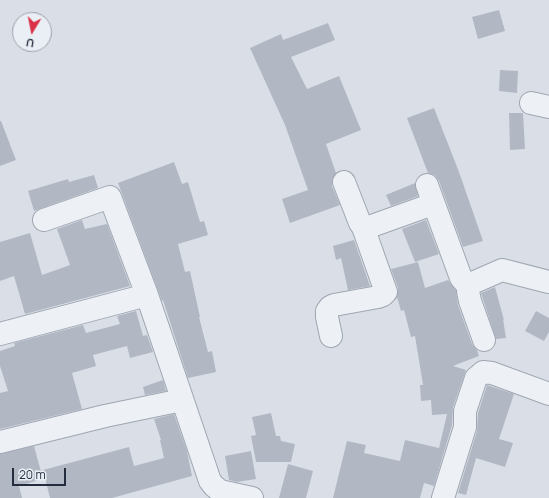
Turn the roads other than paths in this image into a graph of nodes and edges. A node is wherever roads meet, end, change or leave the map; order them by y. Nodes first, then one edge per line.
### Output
1 (344, 182) dead end
2 (44, 220) dead end
3 (363, 227) junction
4 (549, 282) edge
5 (469, 287) junction
6 (146, 295) junction
7 (0, 334) edge
8 (332, 336) dead end
9 (484, 340) dead end
10 (549, 394) edge
11 (182, 400) junction
12 (0, 442) edge
13 (252, 498) edge
14 (443, 498) edge

1 - 3 street
2 - 6 street
3 - 5 street
3 - 8 street
4 - 5 street
5 - 9 street
6 - 7 street
6 - 11 street
10 - 14 street
11 - 12 street
11 - 13 street

